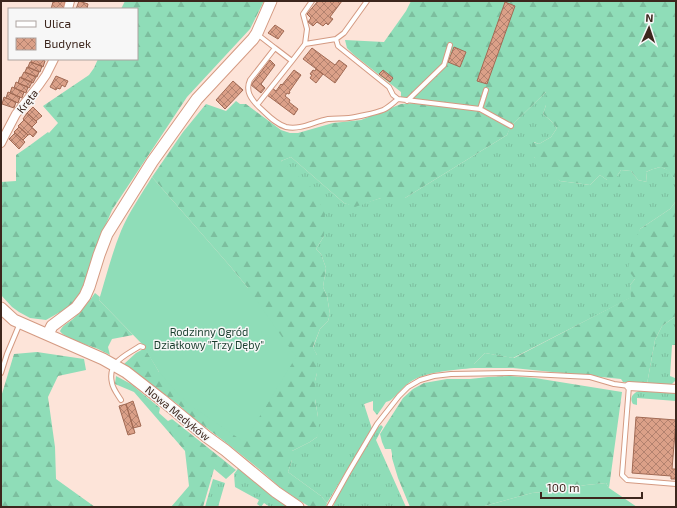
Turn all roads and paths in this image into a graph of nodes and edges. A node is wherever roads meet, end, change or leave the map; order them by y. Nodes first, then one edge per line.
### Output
1 (271, 1) edge
2 (312, 1) edge
3 (367, 1) edge
4 (257, 33) junction
5 (336, 39) junction
6 (305, 44) junction
7 (450, 45) dead end
8 (275, 48) junction
9 (54, 60) edge
10 (292, 61) junction
11 (486, 90) dead end
12 (398, 100) junction
13 (407, 101) junction
14 (257, 105) junction
15 (480, 109) junction
16 (511, 126) dead end
17 (1, 143) edge
18 (1, 308) edge
19 (20, 323) junction
20 (48, 334) junction
21 (143, 347) dead end
22 (114, 365) junction
23 (1, 373) edge
24 (629, 386) junction
25 (676, 389) edge
26 (121, 400) dead end
27 (676, 484) edge
28 (298, 507) edge
29 (329, 507) edge

1 - 4 street
2 - 6 lane
3 - 5 lane
4 - 8 lane
4 - 20 street
5 - 6 lane
5 - 12 lane
6 - 10 lane
7 - 13 lane
8 - 10 lane
8 - 14 lane
9 - 17 street, Kręta
10 - 14 lane
11 - 15 lane
12 - 13 lane
12 - 14 lane
13 - 15 lane
15 - 16 lane
18 - 19 street, Nowa Medyków
19 - 20 street, Nowa Medyków
19 - 23 lane
20 - 22 street, Nowa Medyków
21 - 22 lane
22 - 26 lane
22 - 28 street, Nowa Medyków
24 - 25 street
24 - 27 lane
24 - 29 lane

